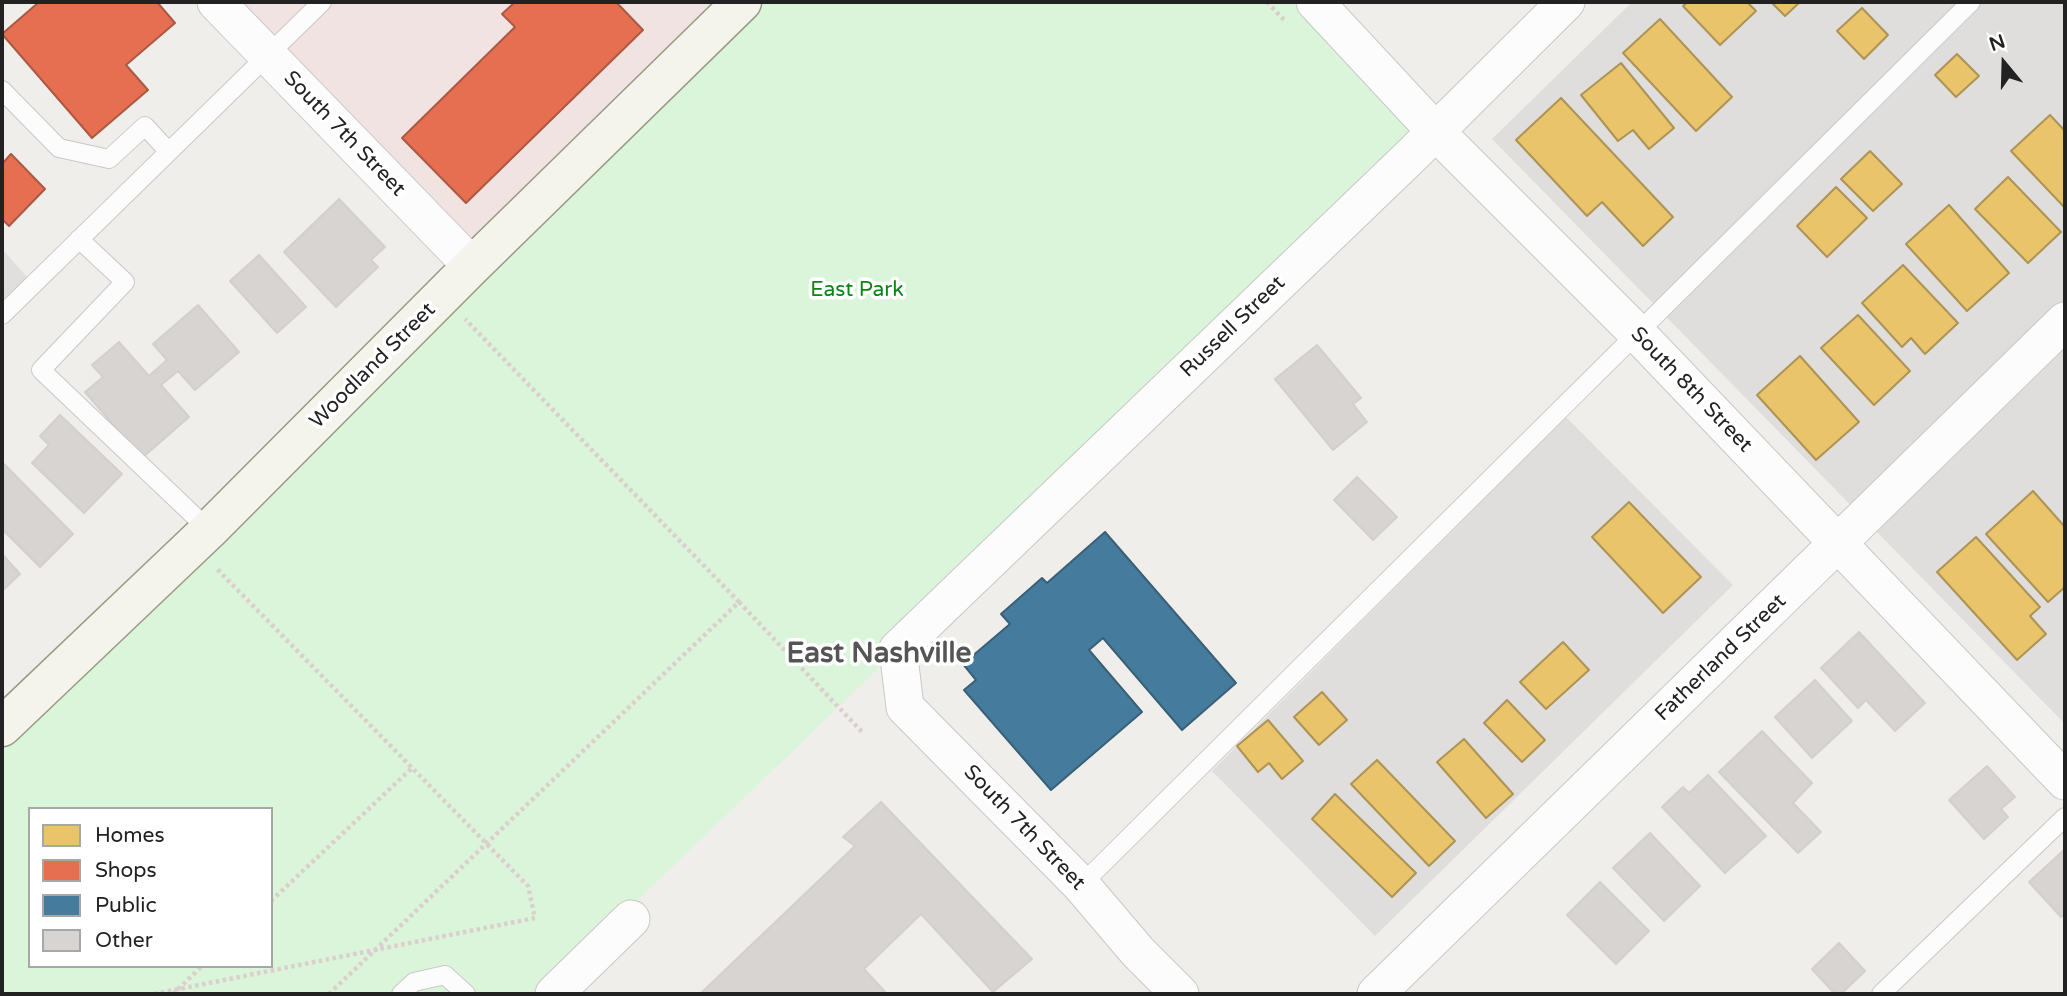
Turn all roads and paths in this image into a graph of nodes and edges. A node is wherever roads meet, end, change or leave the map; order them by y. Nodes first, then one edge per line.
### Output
1 (215, 2) edge
2 (322, 2) edge
3 (742, 2) edge
4 (1315, 2) edge
5 (1566, 2) edge
6 (1971, 2) edge
7 (267, 55) junction
8 (2, 90) edge
9 (1436, 132) junction
10 (169, 152) junction
11 (79, 239) junction
12 (472, 266) junction
13 (458, 312) dead end
14 (2, 315) edge
15 (2065, 321) edge
16 (1636, 332) junction
17 (1840, 543) junction
18 (208, 544) junction
19 (739, 602) junction
20 (898, 649) joint
21 (2, 727) edge
22 (862, 732) dead end
23 (412, 768) junction
24 (2065, 781) edge
25 (2065, 817) edge
26 (486, 844) junction
27 (1081, 885) junction
28 (273, 899) edge
29 (631, 919) dead end
30 (374, 951) junction
31 (200, 968) edge
32 (178, 990) junction
33 (154, 994) edge
34 (173, 994) edge
35 (329, 994) edge
36 (401, 994) edge
37 (466, 994) edge
38 (554, 994) edge
39 (1180, 994) edge
40 (1376, 994) edge
41 (1881, 994) edge

1 - 7 street, South 7th Street
2 - 7 lane
3 - 12 street, Woodland Street
4 - 9 street, South 8th Street
5 - 9 street, Russell Street
6 - 16 lane
7 - 10 lane
7 - 12 street, South 7th Street
8 - 10 lane
9 - 16 street, South 8th Street
9 - 20 street, Russell Street
10 - 11 lane
11 - 14 lane
11 - 18 lane
12 - 18 street, Woodland Street
13 - 19 path
15 - 17 street, Fatherland Street
16 - 17 street, South 8th Street
16 - 27 lane
17 - 24 street, South 8th Street
17 - 40 street, Fatherland Street
18 - 21 street, Woodland Street
18 - 23 path
19 - 22 path
19 - 26 path
20 - 27 street, South 7th Street
23 - 26 path
23 - 28 path
25 - 41 lane
26 - 30 path
26 - 30 path
27 - 39 street, South 7th Street
29 - 38 street
30 - 32 path
30 - 35 path
31 - 32 path
32 - 33 path
32 - 34 path
36 - 37 lane

